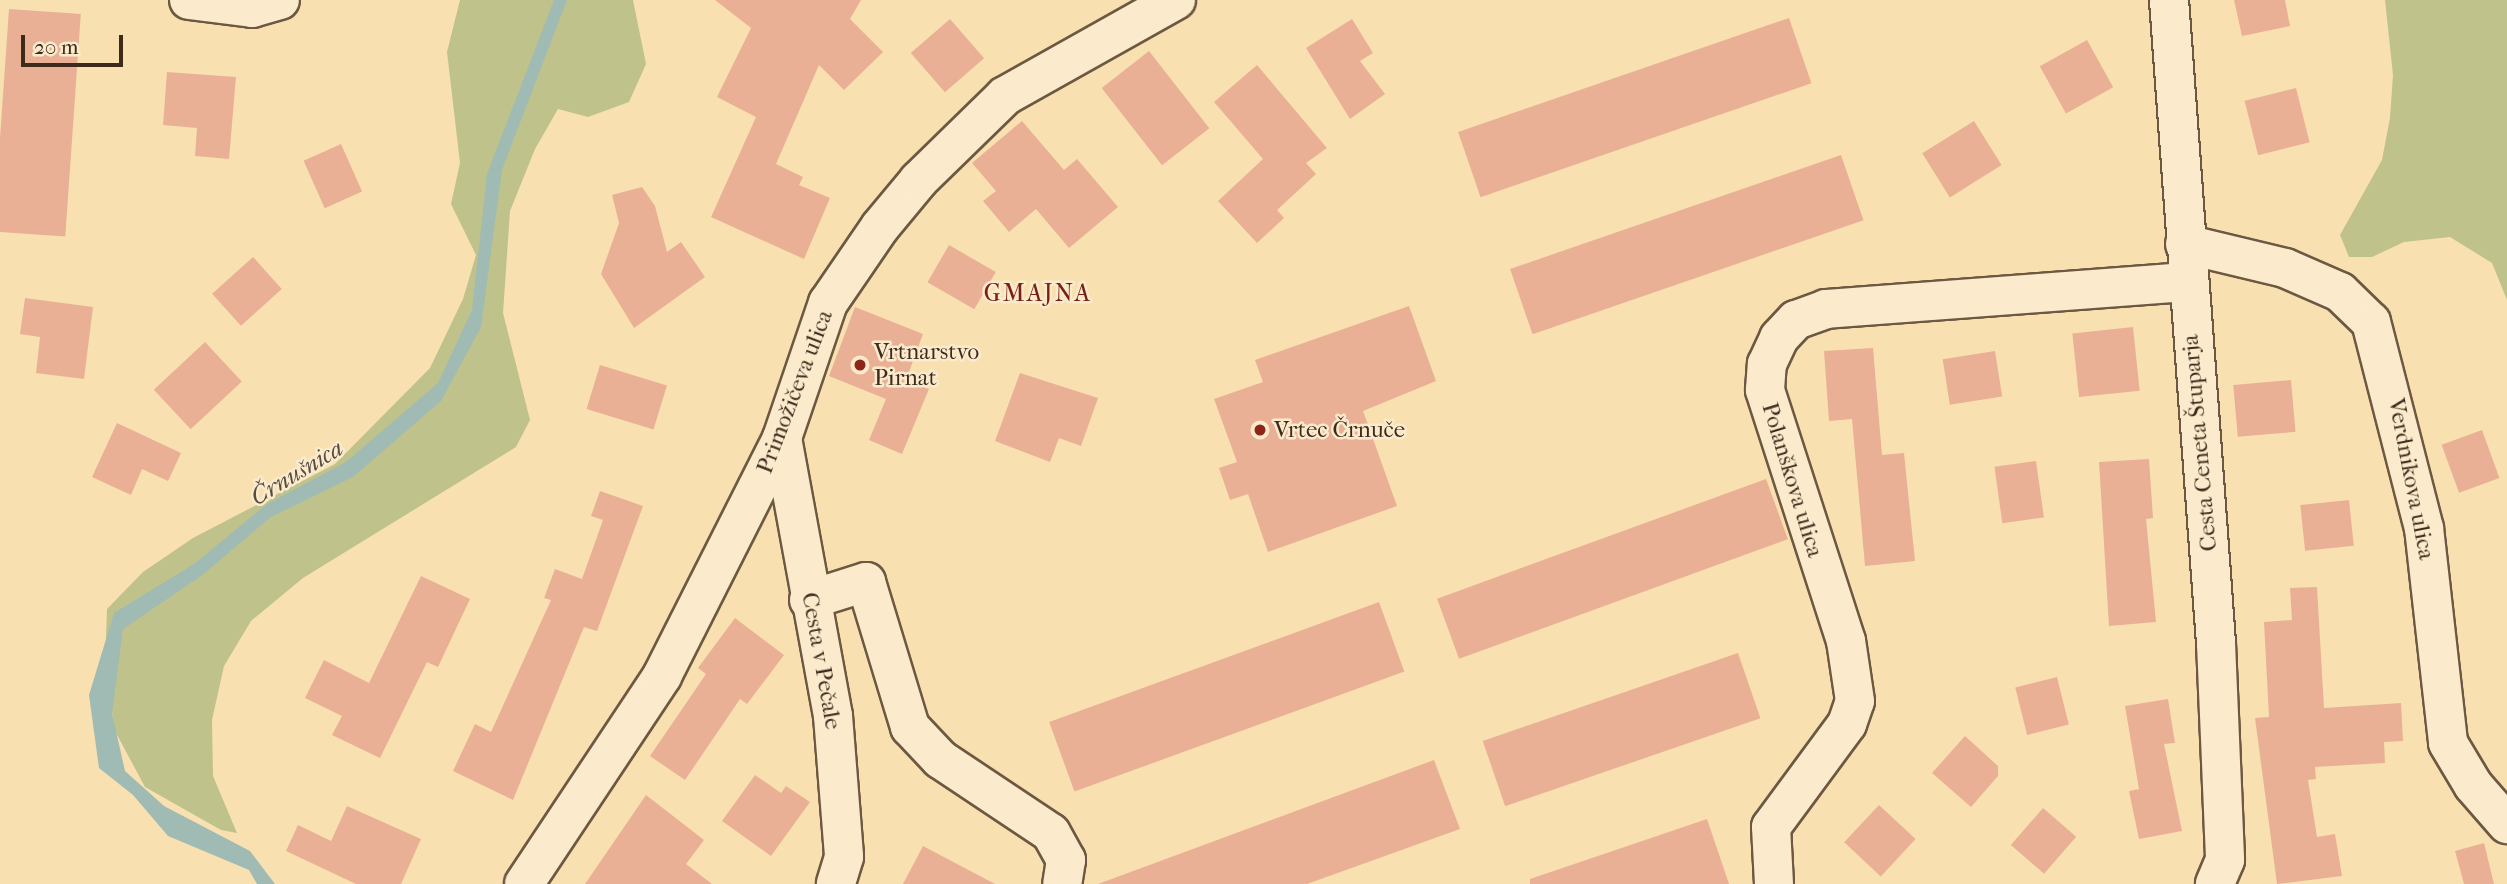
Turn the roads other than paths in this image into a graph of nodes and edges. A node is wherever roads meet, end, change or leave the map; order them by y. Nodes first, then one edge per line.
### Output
1 (189, 0) edge
2 (280, 0) edge
3 (1175, 0) edge
4 (2169, 0) edge
5 (2185, 244) junction
6 (2187, 282) junction
7 (782, 438) junction
8 (809, 600) junction
9 (2507, 824) edge
10 (2226, 876) edge
11 (524, 884) edge
12 (836, 884) edge
13 (1062, 884) edge
14 (1774, 884) edge

1 - 2 street
3 - 7 street, Primožičeva ulica
4 - 5 street, Cesta Ceneta Štuparja
5 - 6 street, Cesta Ceneta Štuparja
5 - 9 street, Verdnikova ulica
6 - 10 street, Cesta Ceneta Štuparja
6 - 14 street, Polanškova ulica
7 - 8 street, Cesta v Pečale
7 - 11 street, Primožičeva ulica
8 - 12 street, Cesta v Pečale
8 - 13 street

